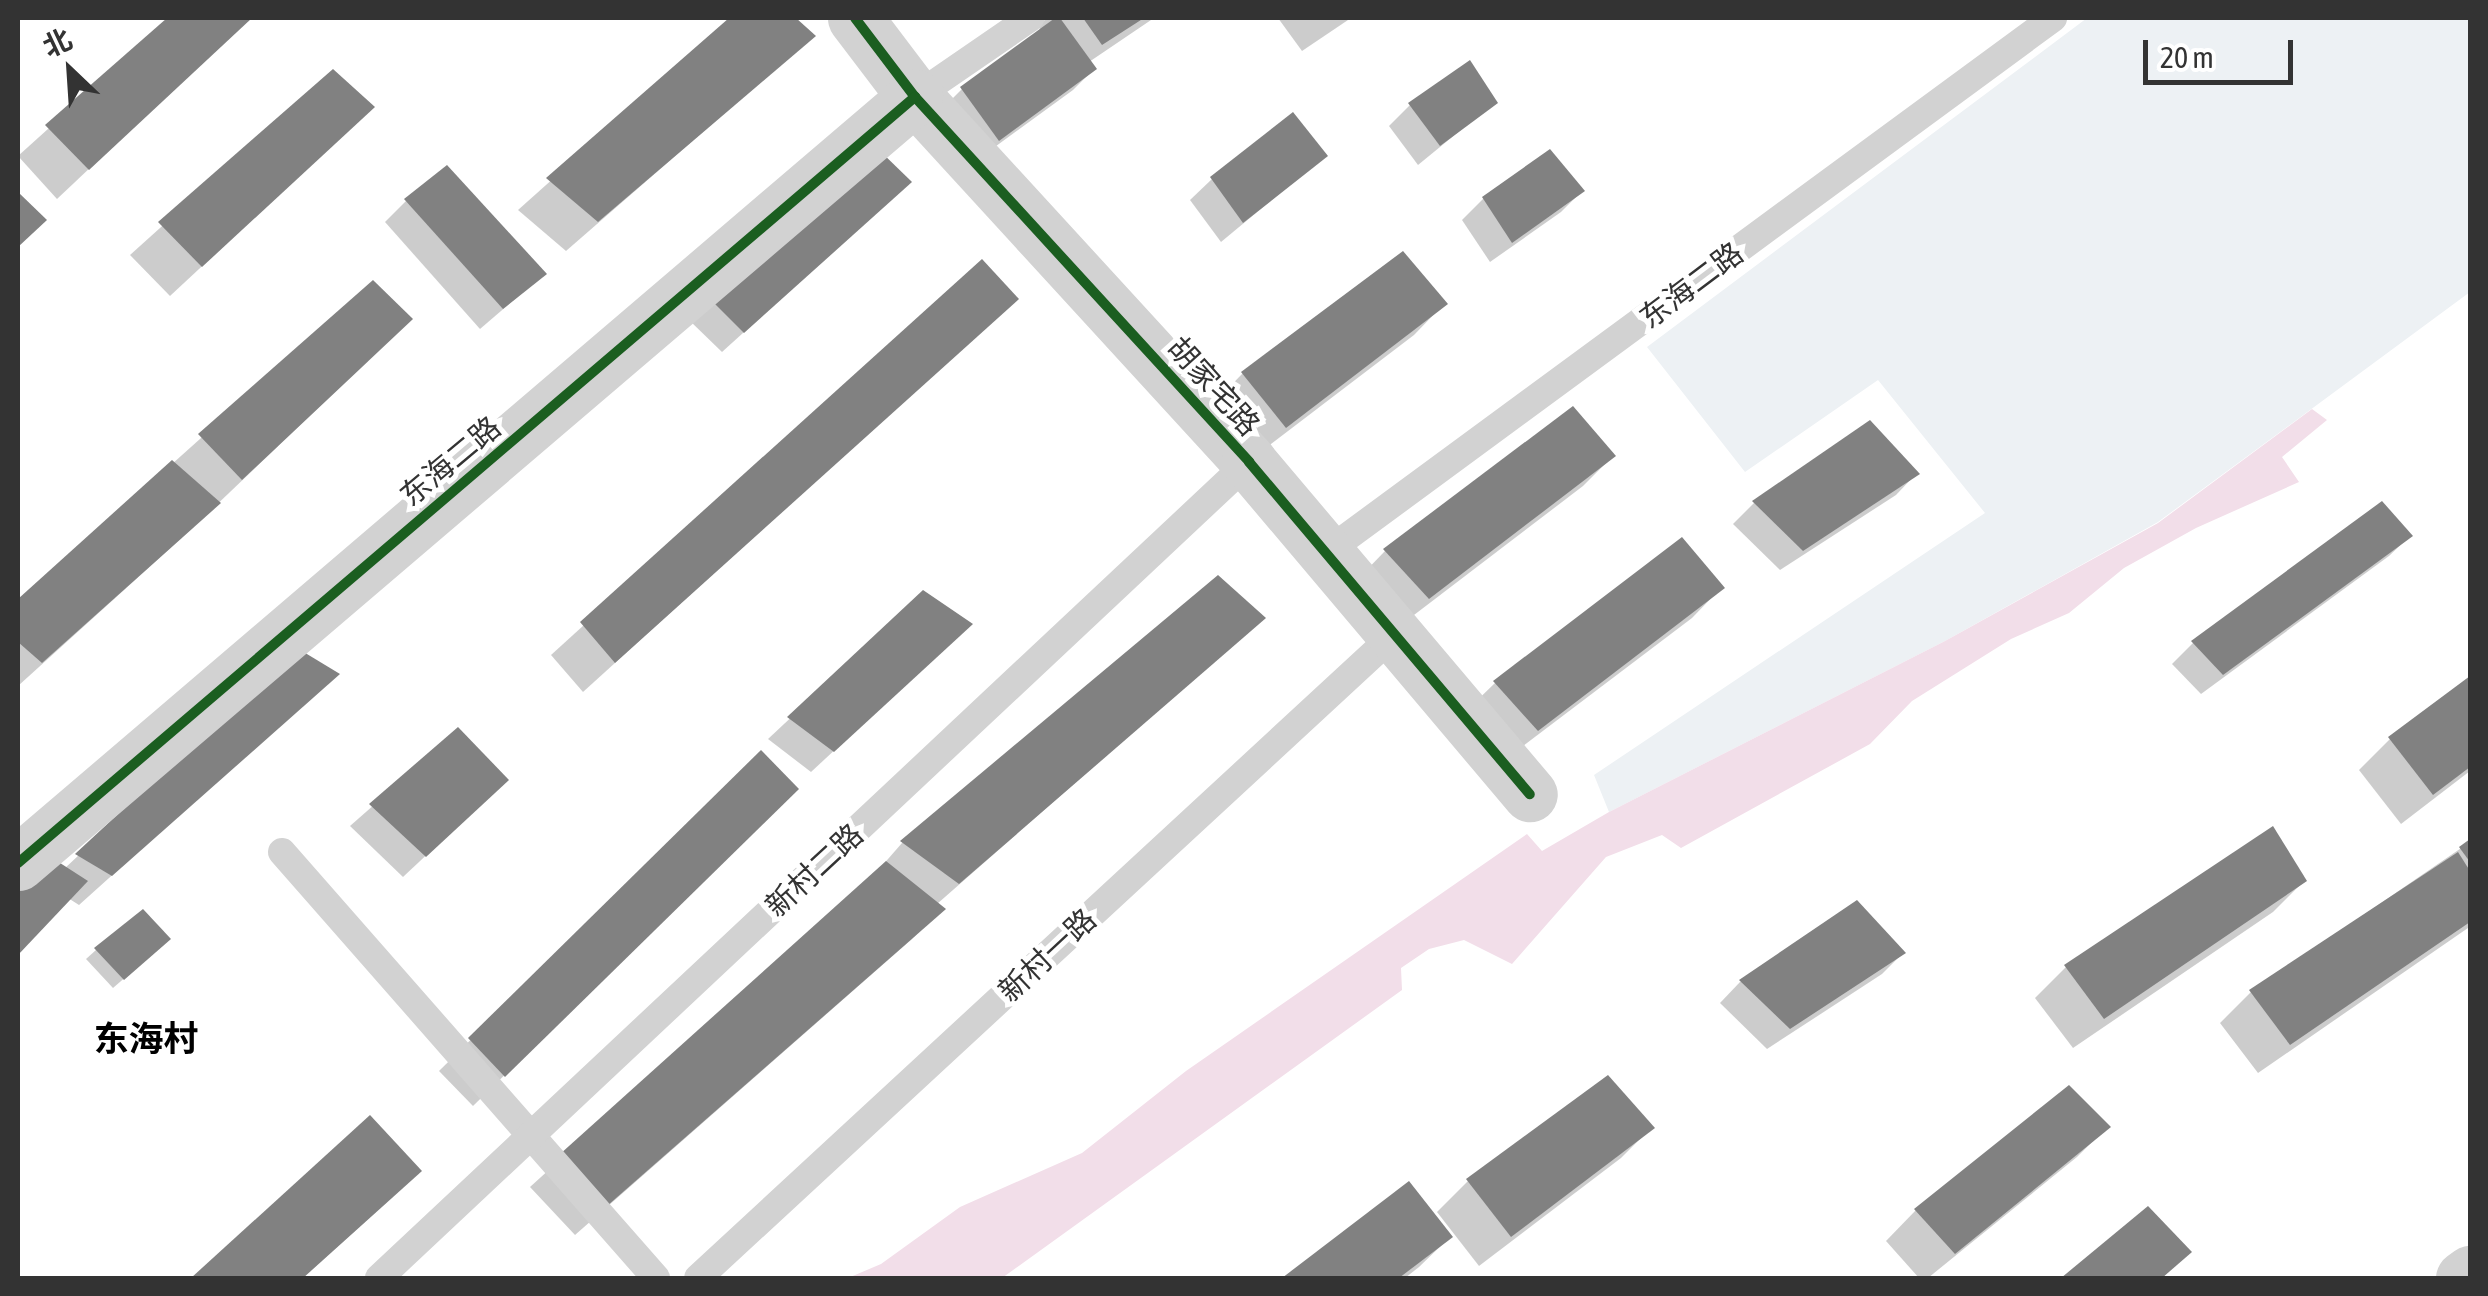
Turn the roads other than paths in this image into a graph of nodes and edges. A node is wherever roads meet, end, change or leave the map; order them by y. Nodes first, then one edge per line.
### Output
1 (855, 18) edge
2 (1030, 18) edge
3 (2053, 18) edge
4 (915, 97) junction
5 (1249, 462) junction
6 (1328, 551) junction
7 (1396, 633) junction
8 (1530, 794) dead end
9 (282, 852) dead end
10 (18, 863) edge
11 (530, 1136) junction
12 (2470, 1274) edge
13 (379, 1278) edge
14 (656, 1278) edge
15 (698, 1278) edge
16 (2463, 1278) edge

1 - 4 street, 胡家宅路
2 - 4 lane, 东海二路
3 - 6 lane, 东海二路
4 - 5 street, 胡家宅路
4 - 10 street, 东海二路
5 - 6 street, 胡家宅路
5 - 11 lane, 新村二路
6 - 7 street, 胡家宅路
7 - 8 street, 胡家宅路
7 - 15 lane, 新村一路
9 - 11 lane
11 - 13 lane, 新村二路
11 - 14 lane
12 - 16 street

